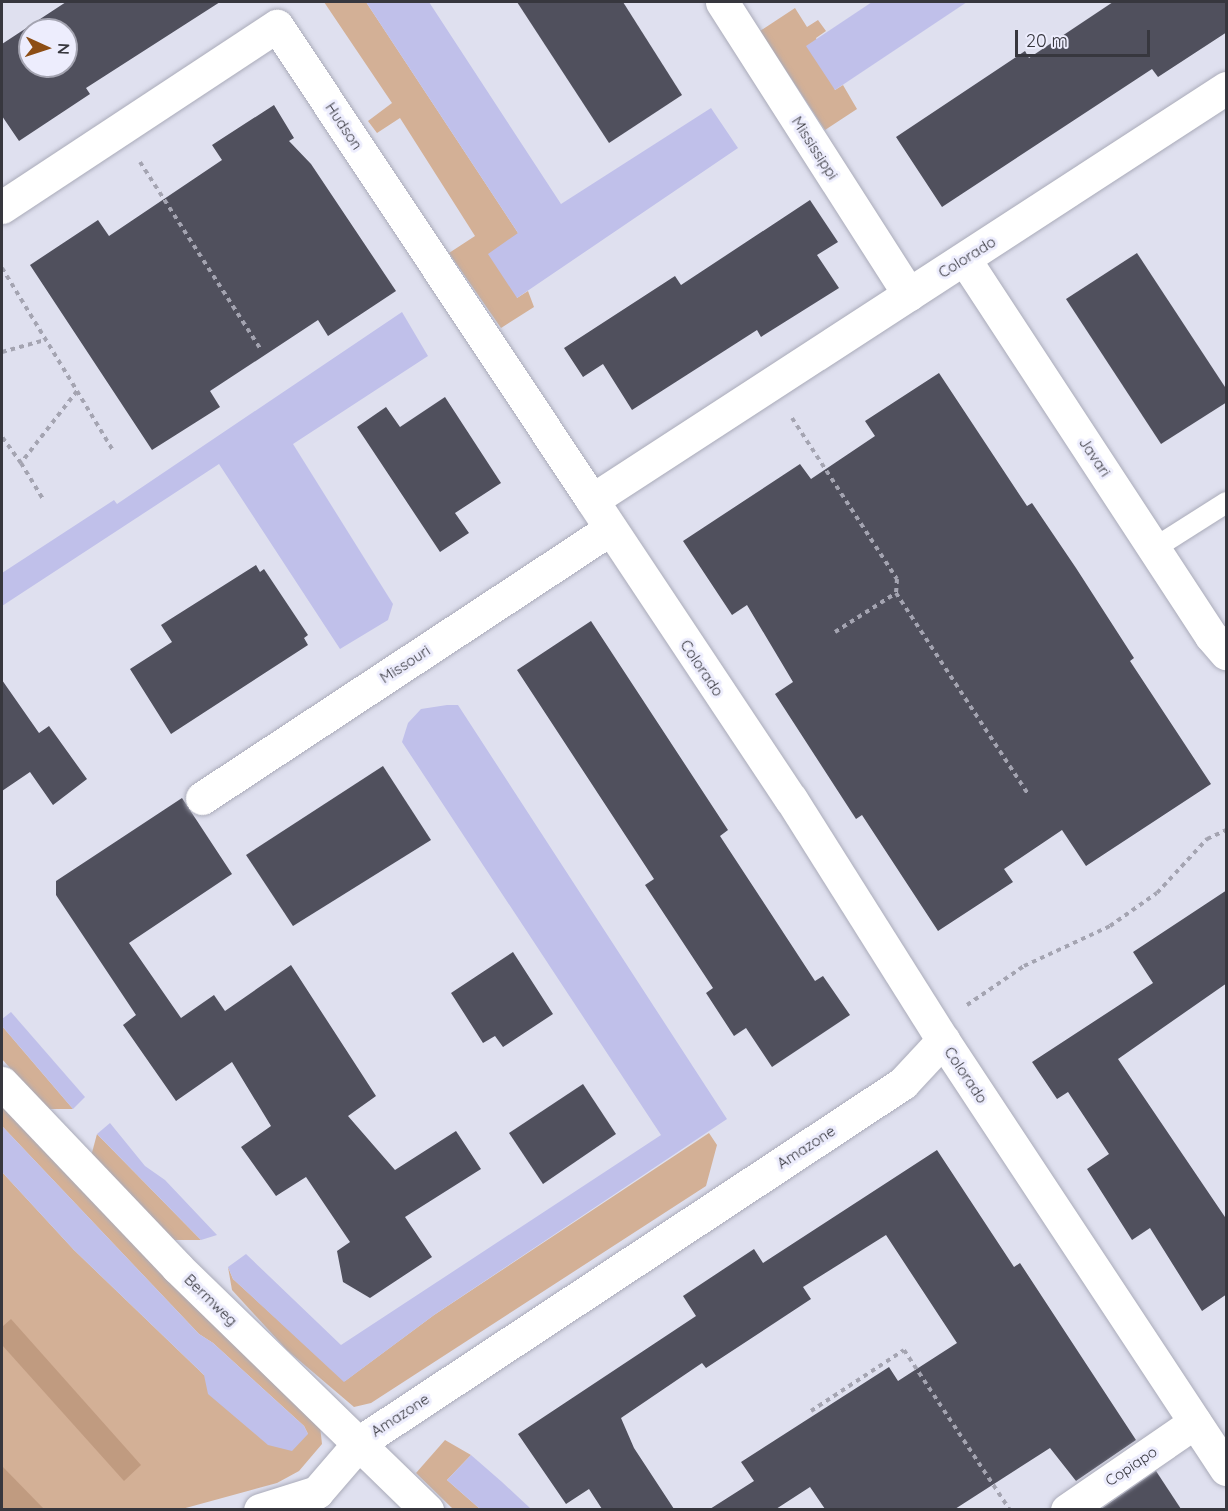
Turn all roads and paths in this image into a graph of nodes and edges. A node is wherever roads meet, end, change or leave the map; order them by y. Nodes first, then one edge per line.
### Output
1 (722, 2) edge
2 (1227, 88) edge
3 (120, 130) junction
4 (2, 207) edge
5 (965, 260) junction
6 (2, 268) edge
7 (909, 294) junction
8 (45, 340) junction
9 (260, 348) dead end
10 (2, 352) edge
11 (768, 383) junction
12 (76, 391) junction
13 (2, 437) edge
14 (114, 452) dead end
15 (21, 463) junction
16 (43, 499) dead end
17 (592, 500) junction
18 (1227, 502) edge
19 (608, 530) junction
20 (1155, 547) junction
21 (896, 593) junction
22 (835, 632) dead end
23 (1227, 653) edge
24 (1028, 794) dead end
25 (202, 798) dead end
26 (1227, 830) edge
27 (943, 1040) junction
28 (2, 1083) edge
29 (811, 1411) dead end
30 (1195, 1422) junction
31 (360, 1442) junction
32 (1227, 1469) edge
33 (260, 1509) edge
34 (427, 1509) edge
35 (1010, 1509) edge
36 (1067, 1509) edge

1 - 7 street, Mississippi
2 - 5 street, Colorado
3 - 4 street, Hudson
3 - 9 path
3 - 17 street, Hudson
5 - 7 street, Colorado
5 - 20 street, Javari
6 - 8 path
7 - 11 street, Colorado
8 - 10 path
8 - 12 path
11 - 17 street, Colorado
11 - 21 path
12 - 14 path
12 - 15 path
13 - 15 path
15 - 16 path
17 - 19 street, Colorado
18 - 20 lane
19 - 25 street, Missouri
19 - 27 street, Colorado
20 - 23 street, Javari
21 - 22 path
21 - 24 path
26 - 27 path
27 - 30 street, Colorado
27 - 31 street, Amazone
28 - 31 street, Bermweg
29 - 35 path
30 - 32 street, Colorado
30 - 36 street, Copiapo
31 - 33 street, Amazone
31 - 34 street, Bermweg

